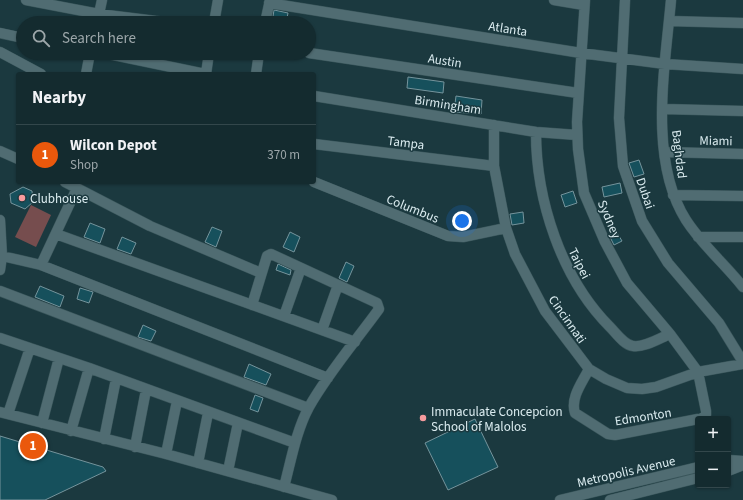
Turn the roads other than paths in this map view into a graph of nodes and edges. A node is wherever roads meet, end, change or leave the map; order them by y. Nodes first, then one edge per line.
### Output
1 (26, 0) edge
2 (102, 0) edge
3 (218, 0) edge
4 (554, 0) edge
5 (625, 0) edge
6 (671, 0) edge
7 (270, 2) edge
8 (585, 2) edge
9 (90, 16) edge
10 (98, 16) edge
11 (215, 16) edge
12 (267, 16) edge
13 (669, 21) junction
14 (743, 23) edge
15 (0, 33) edge
16 (16, 36) edge
17 (0, 52) edge
18 (581, 53) junction
19 (316, 54) edge
20 (621, 58) junction
21 (89, 60) edge
22 (138, 60) edge
23 (208, 60) edge
24 (258, 60) edge
25 (665, 64) junction
26 (743, 69) edge
27 (37, 72) edge
28 (86, 72) edge
29 (195, 72) edge
30 (205, 72) edge
31 (256, 72) edge
32 (578, 93) junction
33 (316, 96) edge
34 (663, 109) junction
35 (743, 111) edge
36 (494, 125) junction
37 (536, 132) junction
38 (577, 136) junction
39 (316, 144) edge
40 (0, 151) edge
41 (664, 152) junction
42 (743, 154) edge
43 (16, 158) edge
44 (494, 166) junction
45 (316, 183) edge
46 (69, 184) edge
47 (77, 188) junction
48 (673, 195) junction
49 (743, 196) edge
50 (0, 220) edge
51 (506, 228) junction
52 (56, 234) junction
53 (698, 237) junction
54 (743, 237) edge
55 (2, 256) junction
56 (41, 265) junction
57 (301, 268) junction
58 (0, 270) edge
59 (261, 273) junction
60 (741, 283) edge
61 (338, 285) junction
62 (0, 290) edge
63 (252, 305) junction
64 (284, 316) junction
65 (322, 330) junction
66 (670, 334) junction
67 (0, 338) edge
68 (355, 342) junction
69 (30, 348) junction
70 (59, 358) junction
71 (743, 363) edge
72 (89, 368) junction
73 (589, 369) junction
74 (698, 372) junction
75 (328, 378) junction
76 (116, 379) junction
77 (146, 390) junction
78 (177, 401) junction
79 (308, 408) junction
80 (4, 413) edge
81 (208, 413) junction
82 (702, 416) edge
83 (695, 420) edge
84 (42, 423) junction
85 (238, 423) junction
86 (71, 431) junction
87 (104, 439) junction
88 (295, 443) junction
89 (135, 447) junction
90 (166, 454) junction
91 (731, 460) edge
92 (743, 460) edge
93 (198, 463) junction
94 (743, 466) edge
95 (695, 468) edge
96 (731, 470) edge
97 (228, 471) junction
98 (695, 479) edge
99 (284, 487) junction
100 (332, 500) edge
101 (560, 500) edge
102 (610, 500) edge

1 - 9 street
2 - 10 street
3 - 11 street
4 - 8 street
5 - 20 street, Dubai
6 - 13 street, Baghdad
7 - 12 street
7 - 18 street, Atlanta
8 - 18 street, Sydney
13 - 14 street
13 - 25 street, Baghdad
15 - 16 street
17 - 27 street
18 - 20 street, Atlanta
18 - 32 street, Sydney
19 - 32 street, Austin
20 - 25 street, Atlanta
20 - 71 street, Dubai
21 - 28 street
22 - 29 street
23 - 30 street
24 - 31 street
25 - 26 street, Atlanta
25 - 34 street, Baghdad
32 - 38 street, Sydney
33 - 36 street, Birmingham
34 - 35 street
34 - 41 street, Baghdad
36 - 37 street, Birmingham
36 - 44 street, Cincinnati
37 - 38 street, Birmingham
37 - 66 street, Taipei
38 - 66 street, Sydney
39 - 44 street, Tampa
40 - 43 street
41 - 42 street, Miami
41 - 48 street, Baghdad
44 - 51 street, Cincinnati
45 - 51 street, Columbus
46 - 47 street
47 - 52 street
47 - 59 street
48 - 49 street
48 - 53 street, Baghdad
50 - 55 street
51 - 73 street, Cincinnati
52 - 56 street
52 - 63 street
53 - 54 street
53 - 60 street, Baghdad
55 - 56 street
55 - 58 street
56 - 75 street
57 - 59 street
57 - 61 street
57 - 64 street
59 - 63 street
61 - 65 street
61 - 68 street
62 - 79 street
63 - 64 street
64 - 65 street
65 - 68 street
66 - 74 street, Sydney
67 - 69 street
68 - 75 street
69 - 70 street
69 - 80 street
70 - 72 street
70 - 84 street
71 - 74 street, Cincinnati
72 - 76 street
72 - 86 street
73 - 74 street, Cincinnati
73 - 83 street, Edmonton
74 - 82 street, Sydney
75 - 79 street
76 - 77 street
76 - 87 street
77 - 78 street
77 - 89 street
78 - 81 street
78 - 90 street
79 - 88 street
80 - 84 street
81 - 85 street
81 - 93 street
84 - 86 street
85 - 88 street
85 - 97 street
86 - 87 street
87 - 89 street
88 - 99 street
89 - 90 street
90 - 93 street
91 - 92 street
93 - 97 street
94 - 96 street
95 - 101 street, Metropolis Avenue
97 - 99 street
98 - 102 street, Metropolis Avenue
99 - 100 street

